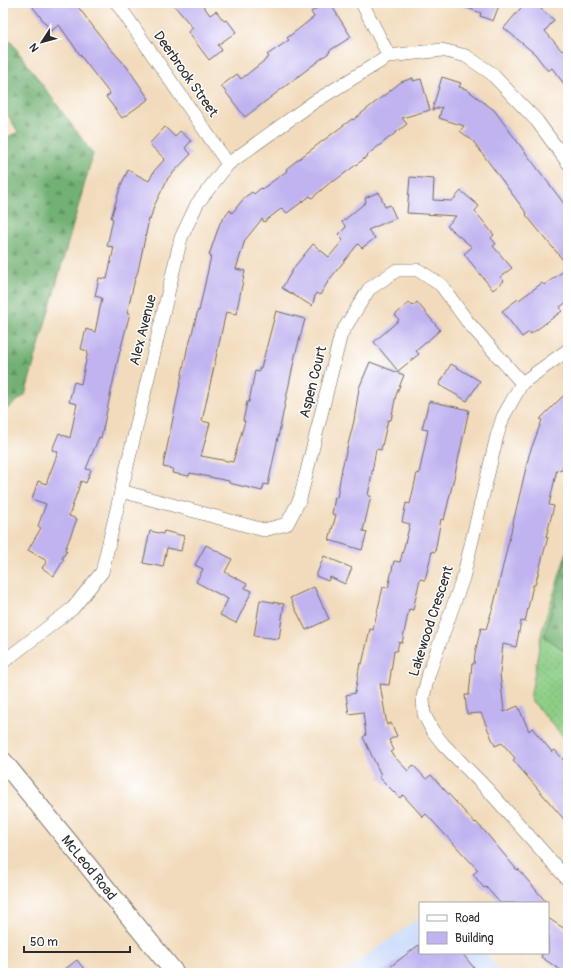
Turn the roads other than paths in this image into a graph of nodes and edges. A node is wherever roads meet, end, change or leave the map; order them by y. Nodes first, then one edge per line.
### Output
1 (117, 3) edge
2 (362, 3) edge
3 (389, 56) junction
4 (568, 163) edge
5 (228, 164) junction
6 (568, 350) edge
7 (522, 383) junction
8 (121, 490) junction
9 (3, 662) edge
10 (3, 762) edge
11 (568, 880) edge
12 (175, 973) edge

1 - 5 street, Deerbrook Street
2 - 3 street
3 - 4 street
3 - 5 street, Alex Avenue
5 - 8 street, Alex Avenue
6 - 7 street, Lakewood Crescent
7 - 8 street, Aspen Court
7 - 11 street, Lakewood Crescent
8 - 9 street, Alex Avenue
10 - 12 main road, McLeod Road

